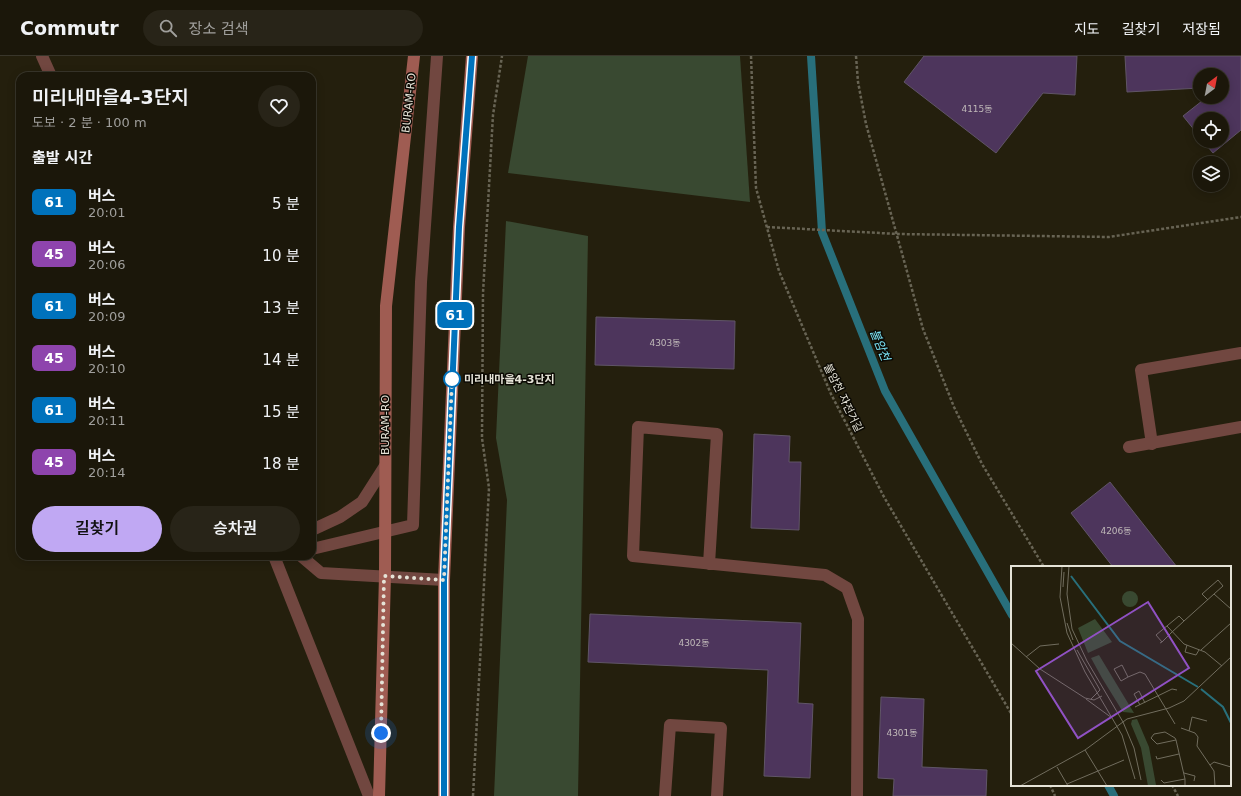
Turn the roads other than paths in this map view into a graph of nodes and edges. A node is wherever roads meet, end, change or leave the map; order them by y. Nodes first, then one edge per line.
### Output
1 (42, 56) edge
2 (414, 56) edge
3 (438, 56) edge
4 (472, 56) edge
5 (49, 72) edge
6 (1241, 353) edge
7 (1241, 427) edge
8 (1152, 444) junction
9 (1129, 447) dead end
10 (385, 466) junction
11 (316, 528) edge
12 (385, 532) junction
13 (316, 549) edge
14 (276, 560) edge
15 (306, 560) edge
16 (709, 564) junction
17 (384, 576) junction
18 (444, 580) junction
19 (370, 796) edge
20 (379, 796) edge
21 (444, 796) edge
22 (665, 796) edge
23 (718, 796) edge
24 (857, 796) edge

1 - 5 street
2 - 10 street, BURAM-RO
3 - 12 street
4 - 18 street
6 - 8 street
7 - 8 street
8 - 9 street
10 - 11 street
10 - 12 street, BURAM-RO
12 - 13 street
12 - 17 street, BURAM-RO
14 - 19 street
15 - 17 street
16 - 16 street
16 - 24 street
17 - 18 street
17 - 20 street, BURAM-RO
18 - 21 street
22 - 23 street

